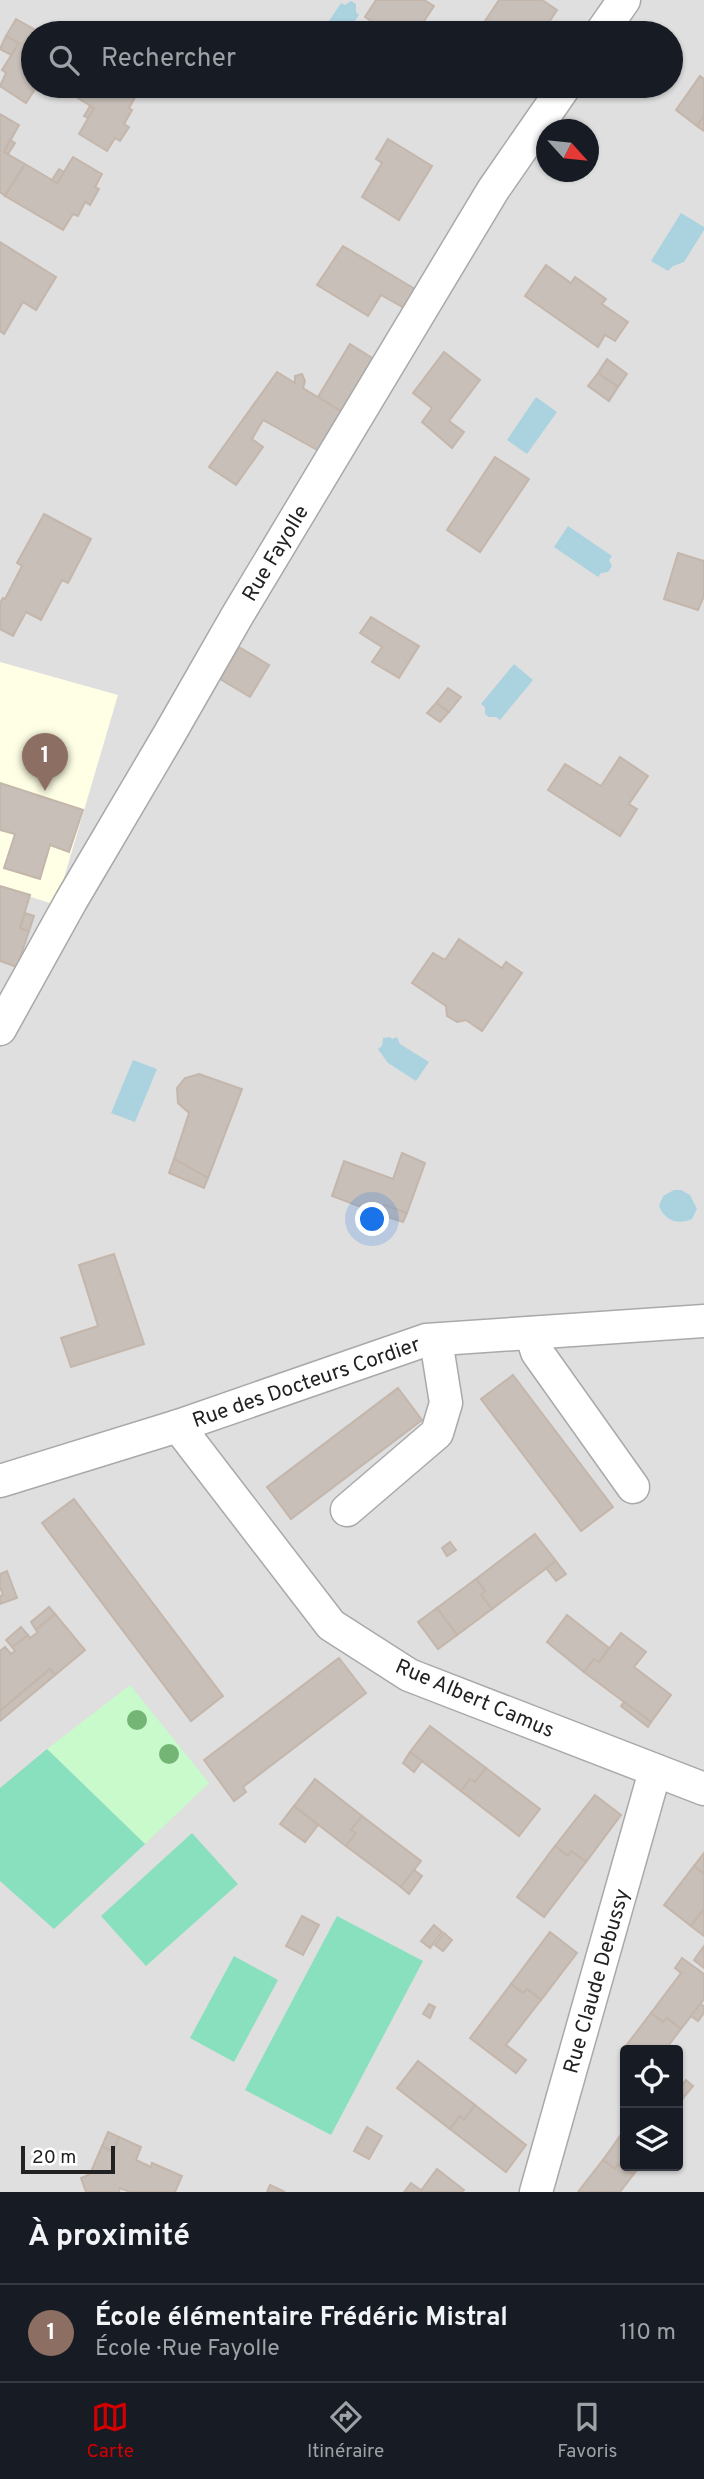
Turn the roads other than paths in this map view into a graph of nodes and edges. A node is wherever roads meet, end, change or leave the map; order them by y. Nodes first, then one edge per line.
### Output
1 (624, 0) edge
2 (609, 21) edge
3 (557, 98) edge
4 (0, 1029) edge
5 (704, 1321) edge
6 (531, 1333) junction
7 (436, 1340) junction
8 (178, 1426) junction
9 (0, 1481) edge
10 (633, 1487) dead end
11 (347, 1510) dead end
12 (655, 1771) junction
13 (704, 1789) edge
14 (536, 2192) edge

1 - 2 street
3 - 4 street, Rue Fayolle
5 - 6 street, Rue des Docteurs Cordier
6 - 7 street, Rue des Docteurs Cordier
6 - 10 street
7 - 8 street, Rue des Docteurs Cordier
7 - 11 street
8 - 9 street, Rue des Docteurs Cordier
8 - 12 street, Rue Albert Camus
12 - 13 street, Rue Albert Camus
12 - 14 street, Rue Claude Debussy

